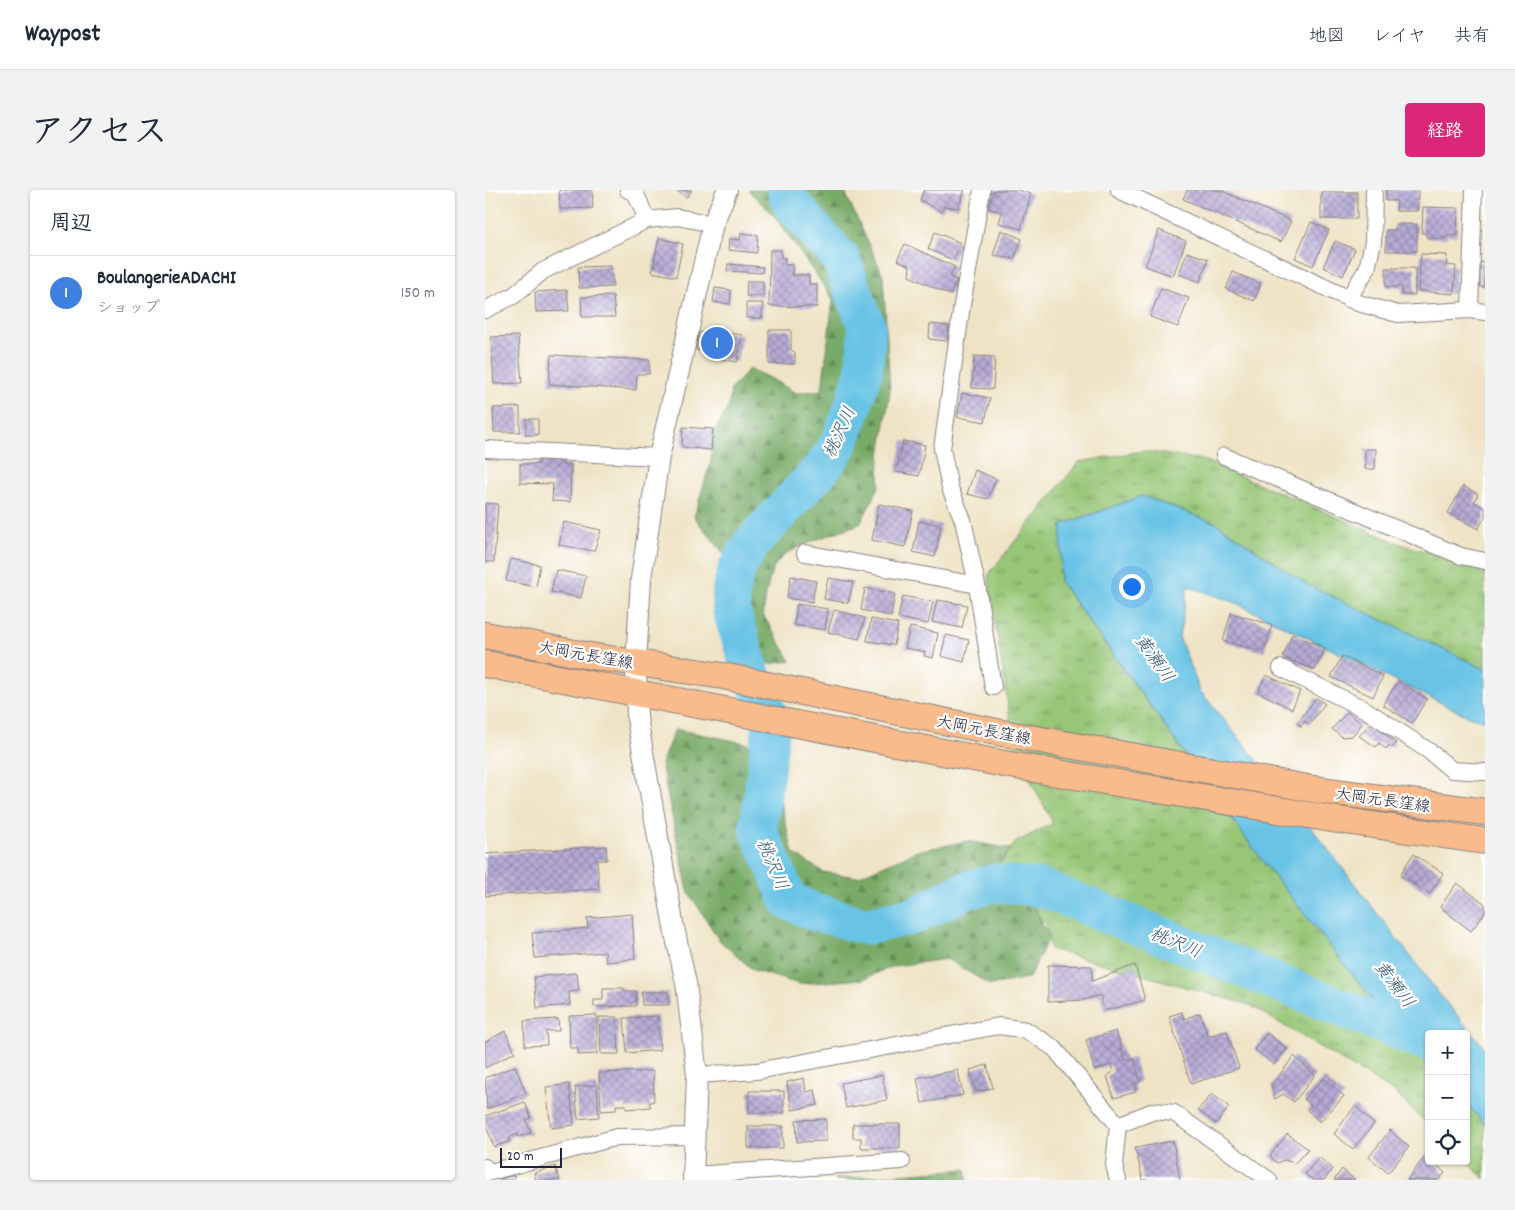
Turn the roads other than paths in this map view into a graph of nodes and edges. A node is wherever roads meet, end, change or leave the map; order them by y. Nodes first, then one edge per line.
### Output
1 (628, 190) edge
2 (727, 190) edge
3 (982, 190) edge
4 (1119, 190) edge
5 (1374, 190) edge
6 (1474, 190) edge
7 (1153, 197) edge
8 (647, 220) junction
9 (713, 224) junction
10 (1348, 299) junction
11 (485, 310) edge
12 (1478, 311) edge
13 (485, 449) edge
14 (659, 456) junction
15 (1224, 456) dead end
16 (805, 553) dead end
17 (1485, 561) edge
18 (977, 585) junction
19 (485, 635) edge
20 (637, 663) junction
21 (485, 664) edge
22 (1281, 668) dead end
23 (993, 687) dead end
24 (637, 692) junction
25 (1485, 772) edge
26 (1485, 812) edge
27 (1485, 841) edge
28 (697, 1075) junction
29 (1118, 1125) junction
30 (695, 1136) junction
31 (902, 1161) dead end
32 (485, 1167) edge
33 (693, 1178) edge
34 (1118, 1180) edge
35 (1269, 1180) edge

1 - 8 street
2 - 9 street
3 - 18 street
4 - 7 street
5 - 10 street
6 - 12 street
7 - 10 street
8 - 9 street
8 - 11 street
9 - 14 street
10 - 12 street
13 - 14 street
14 - 20 street
15 - 17 street
16 - 18 street
18 - 23 street
19 - 20 main road, 大岡元長窪線
20 - 24 street
20 - 26 main road, 大岡元長窪線
21 - 24 main road, 大岡元長窪線
22 - 25 street
24 - 27 main road, 大岡元長窪線
24 - 28 street
28 - 29 street
28 - 30 street
29 - 34 street
29 - 35 street
30 - 32 street
30 - 33 street
31 - 33 street

